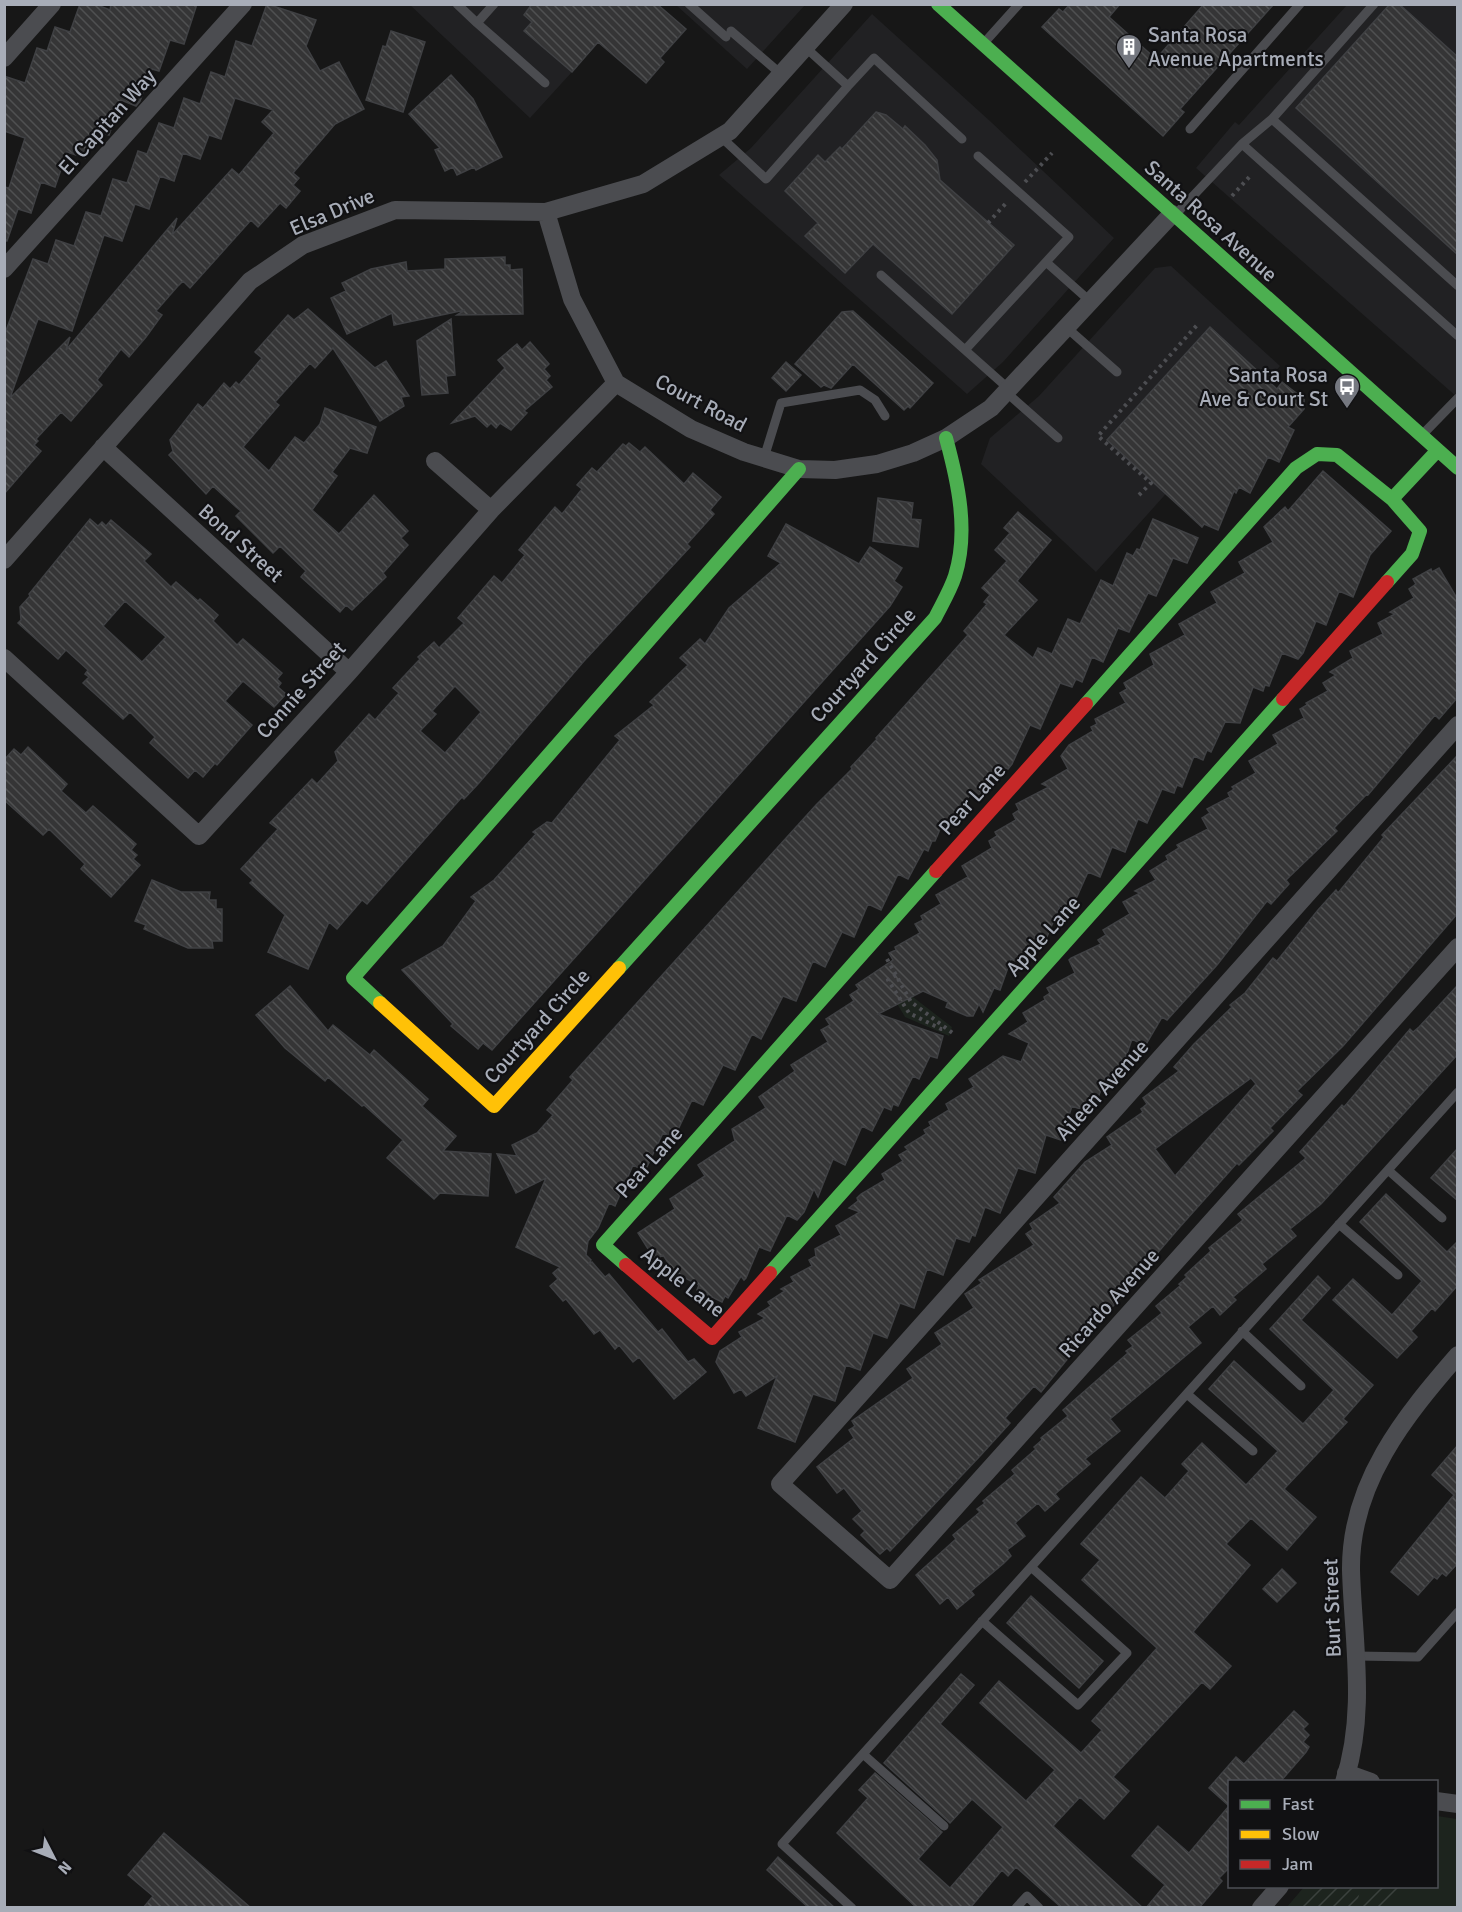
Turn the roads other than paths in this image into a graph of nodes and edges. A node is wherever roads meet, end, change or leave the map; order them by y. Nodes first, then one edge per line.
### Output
1 (52, 4) edge
2 (243, 4) edge
3 (457, 4) edge
4 (494, 4) edge
5 (689, 4) edge
6 (844, 4) edge
7 (1019, 4) edge
8 (1300, 4) edge
9 (1374, 4) edge
10 (943, 6) edge
11 (477, 23) junction
12 (983, 45) junction
13 (805, 47) junction
14 (4, 58) edge
15 (782, 75) junction
16 (545, 83) dead end
17 (848, 86) junction
18 (1272, 119) junction
19 (1190, 129) dead end
20 (720, 137) junction
21 (962, 139) dead end
22 (1242, 144) junction
23 (978, 156) dead end
24 (546, 212) junction
25 (1173, 215) junction
26 (1046, 262) junction
27 (4, 269) edge
28 (881, 275) dead end
29 (1458, 286) edge
30 (1091, 302) junction
31 (1067, 328) junction
32 (1458, 336) edge
33 (965, 350) junction
34 (1117, 372) dead end
35 (616, 383) junction
36 (1008, 392) junction
37 (1458, 398) edge
38 (885, 416) dead end
39 (1421, 437) junction
40 (946, 438) junction
41 (1059, 438) dead end
42 (103, 447) junction
43 (1437, 451) junction
44 (764, 458) junction
45 (435, 461) dead end
46 (1456, 464) edge
47 (799, 469) junction
48 (1392, 499) junction
49 (491, 510) junction
50 (4, 560) edge
51 (4, 658) edge
52 (349, 672) junction
53 (1458, 725) edge
54 (1458, 947) edge
55 (1458, 1092) edge
56 (1388, 1170) junction
57 (1442, 1218) dead end
58 (1339, 1224) junction
59 (603, 1245) joint
60 (1398, 1275) dead end
61 (1242, 1332) junction
62 (1458, 1355) edge
63 (1301, 1386) dead end
64 (1187, 1394) junction
65 (1253, 1451) dead end
66 (780, 1484) joint
67 (1031, 1567) junction
68 (1458, 1612) edge
69 (982, 1621) junction
70 (1356, 1656) junction
71 (863, 1754) junction
72 (1345, 1778) edge
73 (1438, 1801) edge
74 (1458, 1804) edge
75 (944, 1826) dead end
76 (1279, 1888) edge
77 (852, 1908) edge
78 (1016, 1908) edge
79 (1039, 1908) edge
80 (1261, 1908) edge

1 - 14 street
2 - 27 street, El Capitan Way
3 - 11 lane
4 - 11 lane
5 - 15 lane
6 - 13 street, Elsa Drive
7 - 12 lane
8 - 19 lane
9 - 18 lane
10 - 12 street, Santa Rosa Avenue
11 - 16 lane
12 - 25 street, Santa Rosa Avenue
13 - 15 street, Elsa Drive
13 - 17 lane
15 - 20 street, Elsa Drive
17 - 20 lane
17 - 21 lane
18 - 22 lane
18 - 29 lane
20 - 24 street, Elsa Drive
22 - 25 lane
22 - 32 lane
23 - 26 lane
24 - 35 street
24 - 42 street, Elsa Drive
25 - 30 street
25 - 39 street, Santa Rosa Avenue
26 - 30 lane
26 - 33 lane
28 - 33 lane
30 - 31 street
31 - 34 lane
31 - 36 street
33 - 36 lane
35 - 44 street, Court Road
35 - 49 street, Connie Street
36 - 40 street
36 - 41 lane
37 - 39 lane
38 - 44 lane
39 - 43 street, Santa Rosa Avenue
40 - 47 street, Court Road
40 - 47 street, Courtyard Circle
42 - 50 street, Elsa Drive
42 - 52 street, Bond Street
43 - 46 street, Santa Rosa Avenue
43 - 48 street
44 - 47 street, Court Road
45 - 49 street
48 - 59 street, Pear Lane
48 - 59 street, Apple Lane
49 - 52 street, Connie Street
51 - 52 street, Connie Street
53 - 66 street, Aileen Avenue
54 - 66 street, Ricardo Avenue
55 - 56 lane
56 - 57 lane
56 - 58 lane
58 - 60 lane
58 - 61 lane
61 - 63 lane
61 - 64 lane
62 - 70 street, Burt Street
64 - 65 lane
64 - 67 lane
67 - 69 lane
67 - 69 lane
68 - 70 lane
69 - 71 lane
70 - 72 street, Burt Street
71 - 75 lane
71 - 77 lane
73 - 74 street
76 - 80 street
78 - 79 lane

